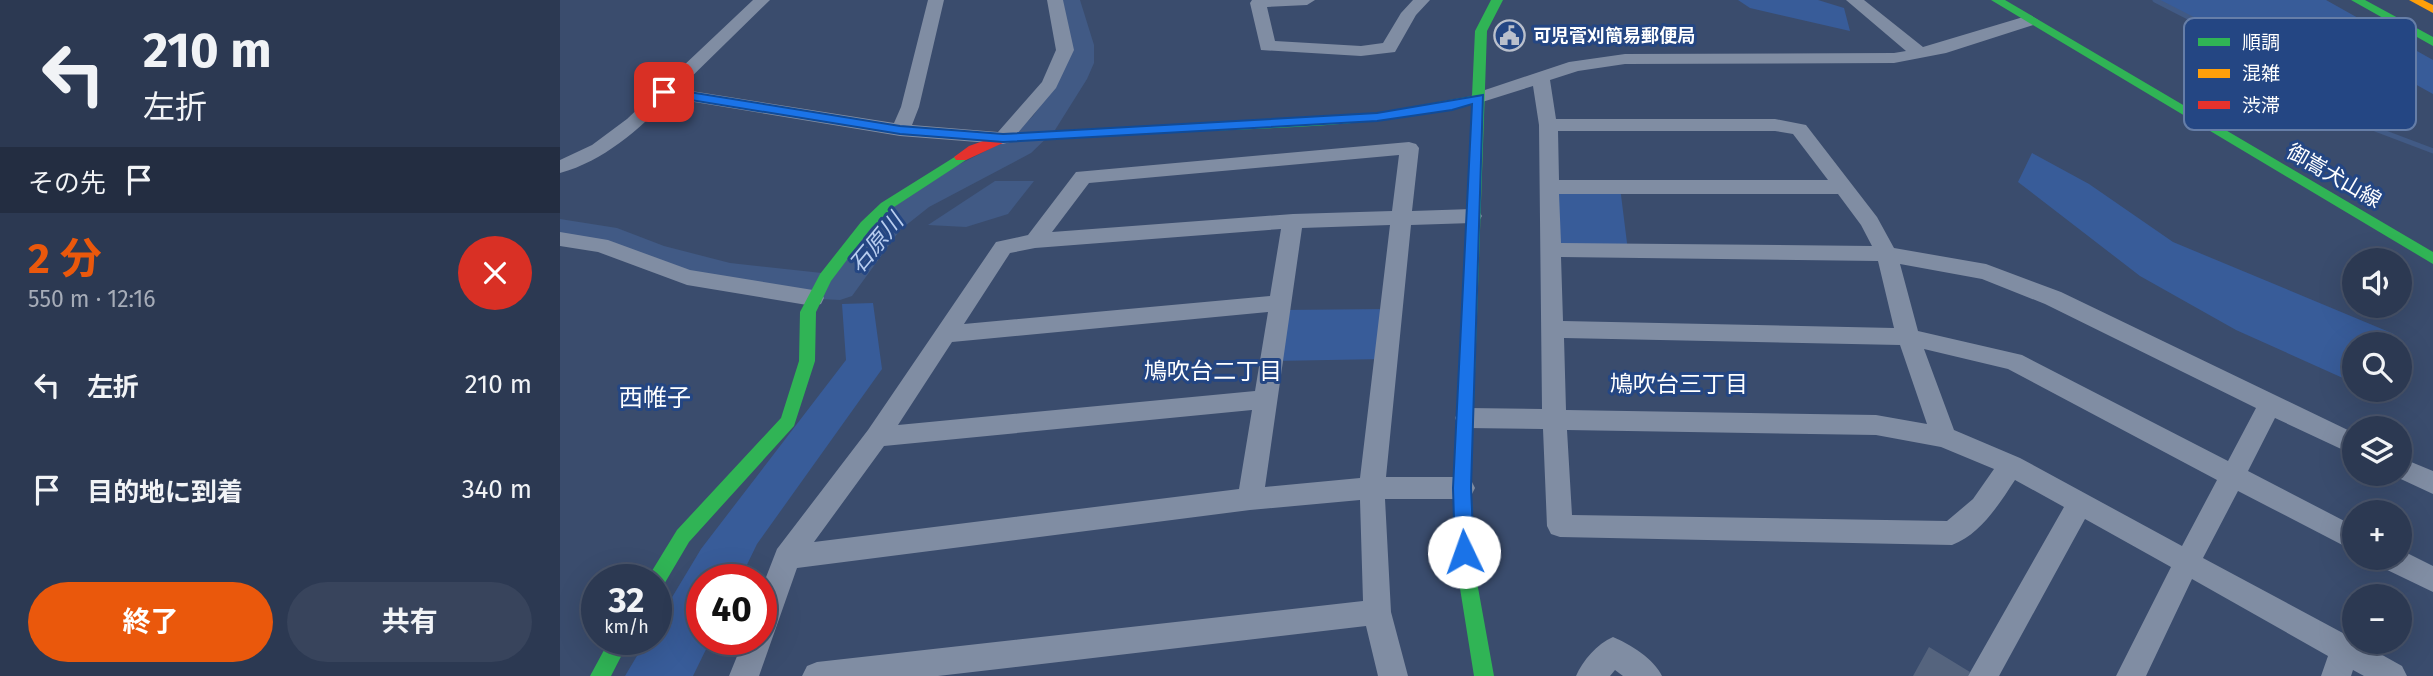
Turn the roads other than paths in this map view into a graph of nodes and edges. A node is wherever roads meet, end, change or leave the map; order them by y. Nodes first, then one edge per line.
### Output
1 (762, 0) edge
2 (936, 0) edge
3 (1055, 0) edge
4 (1307, 0) edge
5 (1422, 0) edge
6 (1497, 0) edge
7 (1854, 0) edge
8 (1997, 0) edge
9 (2357, 0) edge
10 (2394, 0) edge
11 (2415, 0) edge
12 (2433, 10) edge
13 (2390, 18) edge
14 (2030, 20) junction
15 (2433, 23) edge
16 (2416, 33) edge
17 (2433, 42) edge
18 (1918, 52) junction
19 (1541, 79) junction
20 (664, 92) junction
21 (1479, 97) junction
22 (2184, 111) edge
23 (1548, 125) junction
24 (900, 130) junction
25 (2215, 130) edge
26 (1003, 138) junction
27 (560, 167) edge
28 (1550, 187) junction
29 (1843, 187) junction
30 (1472, 216) junction
31 (1400, 217) junction
32 (1293, 221) junction
33 (560, 239) edge
34 (1035, 241) junction
35 (1551, 250) junction
36 (1887, 254) junction
37 (2433, 259) edge
38 (813, 298) junction
39 (1280, 303) junction
40 (1554, 329) junction
41 (943, 334) junction
42 (1908, 337) junction
43 (1266, 399) junction
44 (2270, 405) junction
45 (1467, 418) junction
46 (1556, 421) junction
47 (877, 437) junction
48 (1944, 437) junction
49 (2342, 439) edge
50 (2011, 465) junction
51 (2412, 473) edge
52 (2232, 475) junction
53 (2433, 483) edge
54 (1372, 488) junction
55 (1462, 488) junction
56 (1250, 499) junction
57 (2080, 504) junction
58 (2342, 533) edge
59 (787, 557) junction
60 (2187, 562) junction
61 (666, 564) edge
62 (2412, 569) edge
63 (2433, 580) edge
64 (777, 585) edge
65 (1377, 611) junction
66 (612, 655) edge
67 (752, 655) edge
68 (2341, 663) edge
69 (600, 676) edge
70 (744, 676) edge
71 (817, 676) edge
72 (1392, 676) edge
73 (1483, 676) edge
74 (1591, 676) edge
75 (1647, 676) edge
76 (1983, 676) edge
77 (2131, 676) edge
78 (2392, 676) edge

1 - 20 street
2 - 24 street
3 - 26 street
4 - 5 street
6 - 21 main road
7 - 18 street
8 - 14 main road, 御嵩犬山線
9 - 13 main road
10 - 15 main road
11 - 12 main road
14 - 18 street
14 - 22 main road, 御嵩犬山線
16 - 17 main road
18 - 19 street
19 - 21 street
19 - 23 street
20 - 24 street
20 - 27 street
21 - 26 main road
21 - 30 main road
23 - 28 street
23 - 29 street
24 - 26 street
25 - 37 main road, 御嵩犬山線
26 - 38 main road
28 - 29 street
28 - 35 street
29 - 36 street
30 - 31 street
30 - 45 main road
31 - 32 street
31 - 34 street
31 - 54 street
32 - 34 street
32 - 39 street
33 - 38 street
34 - 41 street
35 - 36 street
35 - 40 street
36 - 42 street
36 - 44 street
38 - 61 main road
39 - 41 street
39 - 43 street
40 - 42 street
40 - 46 street
41 - 47 street
42 - 48 street
42 - 52 street
43 - 47 street
43 - 56 street
44 - 49 street
44 - 52 street
45 - 46 street
45 - 55 main road
46 - 48 street
46 - 50 street
47 - 59 street
48 - 50 street
50 - 57 street
51 - 53 street
52 - 58 street
52 - 60 street
54 - 55 street
54 - 56 street
54 - 65 street
55 - 73 main road
56 - 59 street
57 - 60 street
57 - 76 street
59 - 64 street
60 - 68 street
60 - 77 street
62 - 63 street
65 - 71 street
65 - 72 street
66 - 69 main road
67 - 70 street
68 - 78 street
74 - 75 street

